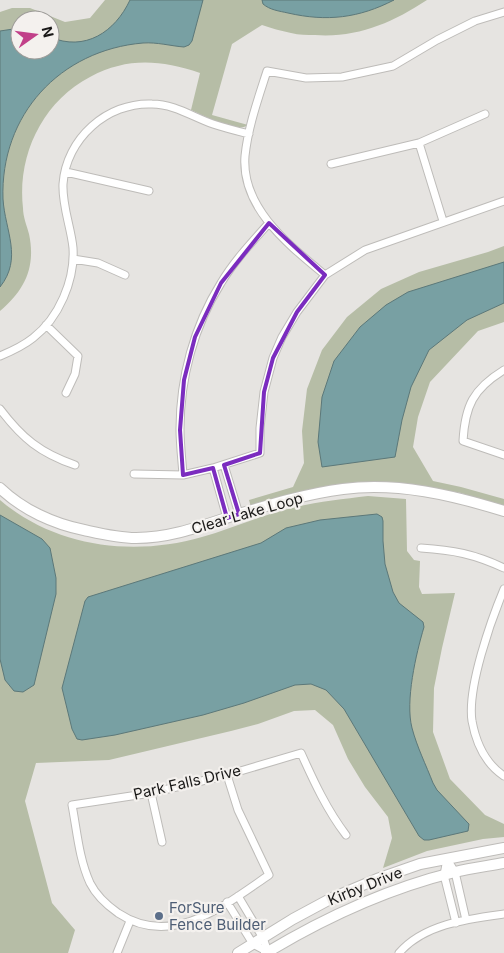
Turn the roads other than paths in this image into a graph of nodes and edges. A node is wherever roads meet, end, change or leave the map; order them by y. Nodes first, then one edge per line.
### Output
1 (504, 12) edge
2 (485, 114) dead end
3 (249, 134) junction
4 (419, 143) junction
5 (331, 164) dead end
6 (66, 172) junction
7 (150, 191) dead end
8 (504, 201) edge
9 (443, 222) junction
10 (269, 223) junction
11 (73, 259) junction
12 (125, 275) dead end
13 (325, 275) junction
14 (46, 326) junction
15 (0, 356) edge
16 (504, 370) edge
17 (66, 393) dead end
18 (0, 408) edge
19 (504, 455) edge
20 (75, 465) dead end
21 (224, 465) junction
22 (213, 468) junction
23 (134, 474) dead end
24 (183, 475) junction
25 (0, 488) edge
26 (504, 511) edge
27 (239, 514) junction
28 (228, 518) junction
29 (421, 548) dead end
30 (504, 568) edge
31 (504, 589) edge
32 (227, 775) junction
33 (504, 776) edge
34 (150, 793) junction
35 (346, 835) dead end
36 (162, 842) dead end
37 (504, 848) edge
38 (447, 859) junction
39 (504, 863) edge
40 (455, 872) junction
41 (444, 875) junction
42 (238, 896) junction
43 (228, 902) junction
44 (504, 914) edge
45 (466, 920) junction
46 (130, 921) junction
47 (456, 922) junction
48 (263, 938) junction
49 (253, 944) junction
50 (117, 953) edge
51 (238, 953) edge
52 (267, 953) edge
53 (399, 953) edge

1 - 3 street
2 - 4 street
3 - 6 street
3 - 10 street
4 - 5 street
4 - 9 street
6 - 7 street
6 - 11 street
8 - 9 street
9 - 13 street
10 - 13 street
10 - 24 street
11 - 12 street
11 - 14 street
13 - 21 street
14 - 15 street
14 - 17 street
16 - 19 street
18 - 20 street
21 - 22 street
21 - 27 street
22 - 24 street
22 - 28 street
23 - 24 street
25 - 28 main road, Clear Lake Loop
26 - 27 main road, Clear Lake Loop
27 - 28 main road, Clear Lake Loop
29 - 30 street
31 - 33 street
32 - 34 street, Park Falls Drive
32 - 35 street, Park Falls Drive
32 - 42 street
34 - 36 street
34 - 46 street, Park Falls Drive
37 - 38 main road, Kirby Drive
38 - 40 street
38 - 41 street
38 - 48 main road, Kirby Drive
39 - 40 main road, Kirby Drive
40 - 41 main road, Kirby Drive
40 - 45 street
41 - 47 street
41 - 52 main road, Kirby Drive
42 - 43 street
42 - 48 street
43 - 46 street
43 - 49 street
44 - 45 street
45 - 47 street
46 - 50 street
47 - 53 street
48 - 49 main road, Kirby Drive
48 - 52 street
49 - 51 main road, Kirby Drive
49 - 52 street

